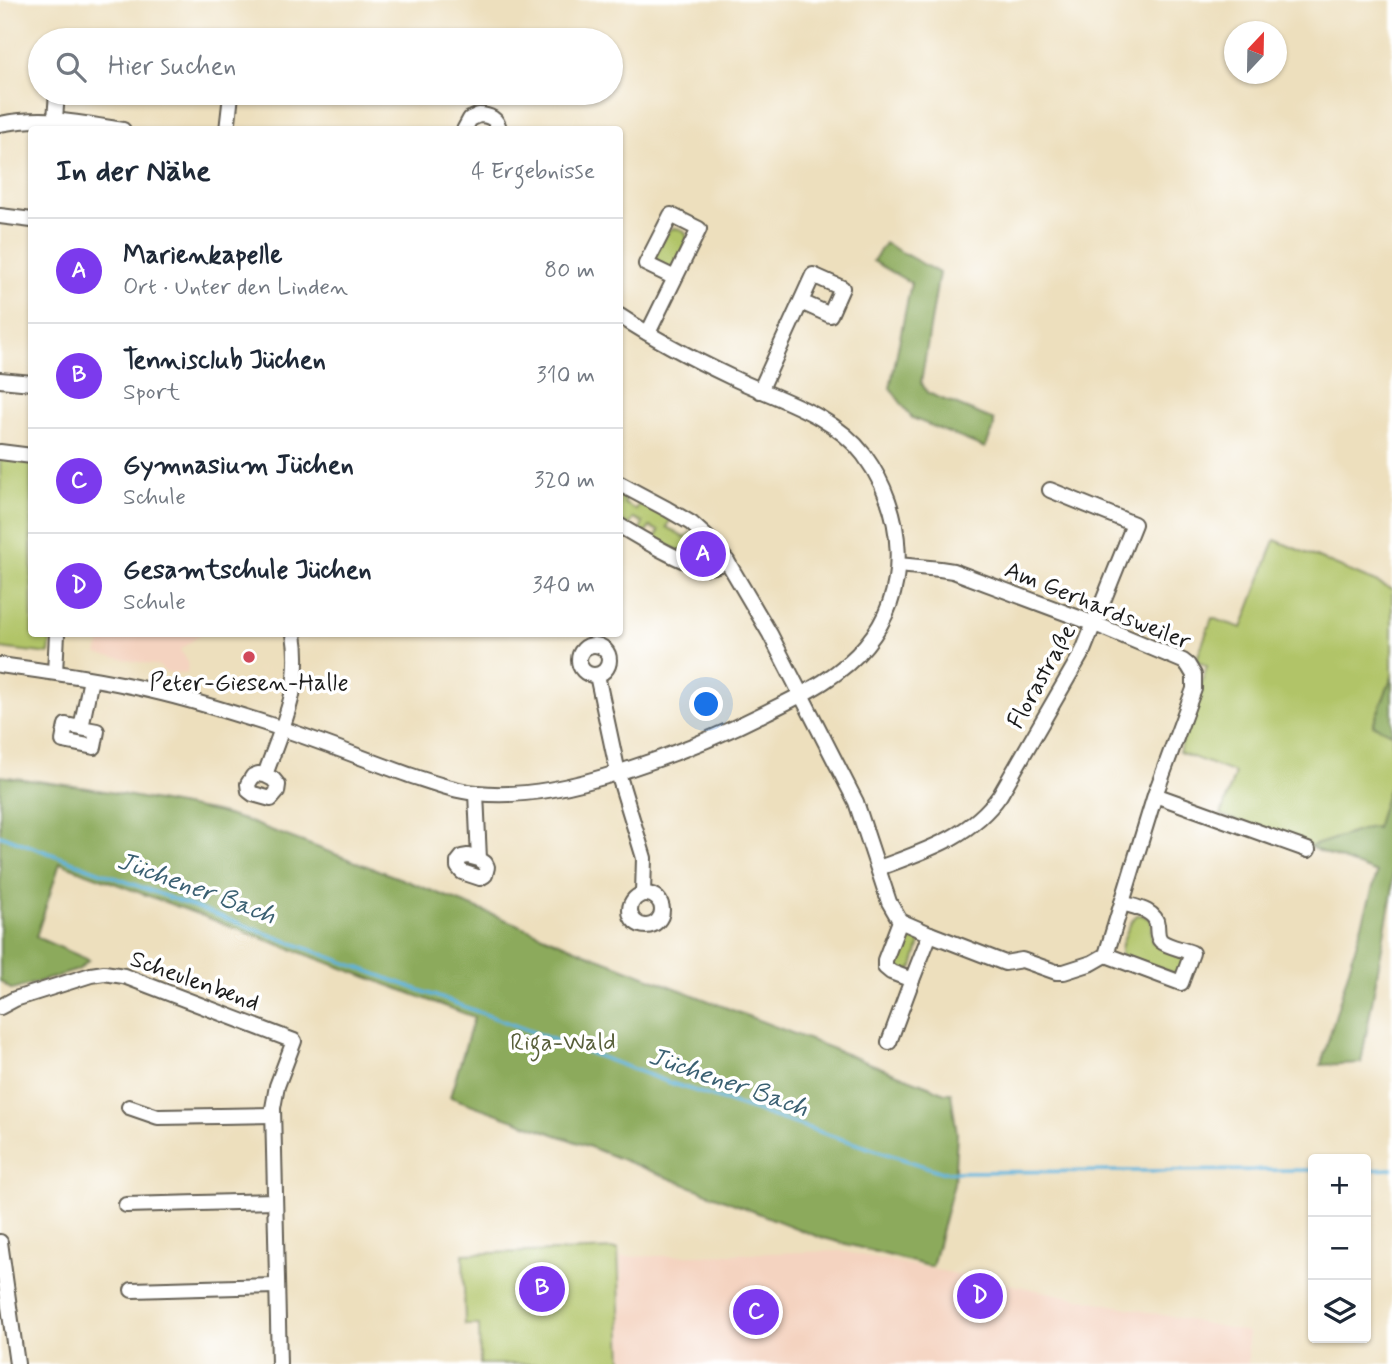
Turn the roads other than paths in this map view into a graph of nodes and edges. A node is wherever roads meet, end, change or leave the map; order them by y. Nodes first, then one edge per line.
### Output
1 (56, 105) edge
2 (230, 105) edge
3 (55, 119) junction
4 (0, 124) edge
5 (98, 126) edge
6 (227, 126) edge
7 (466, 126) edge
8 (498, 126) edge
9 (0, 216) edge
10 (28, 220) edge
11 (674, 278) dead end
12 (801, 302) dead end
13 (623, 318) edge
14 (648, 334) junction
15 (0, 380) edge
16 (28, 383) edge
17 (760, 391) junction
18 (0, 452) edge
19 (28, 456) edge
20 (623, 486) edge
21 (1050, 490) dead end
22 (623, 528) edge
23 (727, 561) junction
24 (898, 565) junction
25 (1095, 624) junction
26 (57, 637) edge
27 (294, 637) edge
28 (0, 665) edge
29 (55, 673) junction
30 (597, 675) dead end
31 (91, 679) junction
32 (800, 696) junction
33 (81, 728) dead end
34 (282, 729) junction
35 (618, 772) junction
36 (265, 775) dead end
37 (476, 793) junction
38 (1155, 795) junction
39 (1308, 850) dead end
40 (479, 859) dead end
41 (878, 868) junction
42 (643, 893) dead end
43 (1122, 903) junction
44 (900, 921) junction
45 (930, 934) junction
46 (1106, 955) junction
47 (912, 980) junction
48 (0, 1007) edge
49 (889, 1042) dead end
50 (129, 1107) dead end
51 (273, 1115) junction
52 (275, 1201) junction
53 (126, 1205) dead end
54 (0, 1242) edge
55 (277, 1286) junction
56 (132, 1290) dead end
57 (17, 1364) edge
58 (279, 1364) edge

1 - 3 street
2 - 6 street
3 - 4 street
3 - 5 street
7 - 8 street
9 - 10 street
11 - 14 street
12 - 17 street
13 - 14 street
14 - 17 street
15 - 16 street
17 - 24 street
18 - 19 street
20 - 23 street
21 - 25 street, Florastraße
22 - 23 street
23 - 32 street
24 - 25 street, Am Gerhardsweiler
24 - 32 street
25 - 38 street, Am Gerhardsweiler
25 - 41 street, Florastraße
26 - 29 street
27 - 34 street
28 - 29 street
29 - 31 street
30 - 35 street
31 - 33 street
31 - 34 street
32 - 35 street
32 - 41 street
34 - 36 street
34 - 37 street
35 - 37 street
35 - 42 street
37 - 40 street
38 - 39 street
38 - 43 street, Am Gerhardsweiler
41 - 44 street
43 - 46 street, Am Gerhardsweiler
43 - 46 street
44 - 45 street
44 - 47 street
45 - 46 street
45 - 47 street
47 - 49 street
48 - 51 street, Scheulenbend
50 - 51 street
51 - 52 street
52 - 53 street
52 - 55 street
54 - 57 street
55 - 56 street
55 - 58 street

